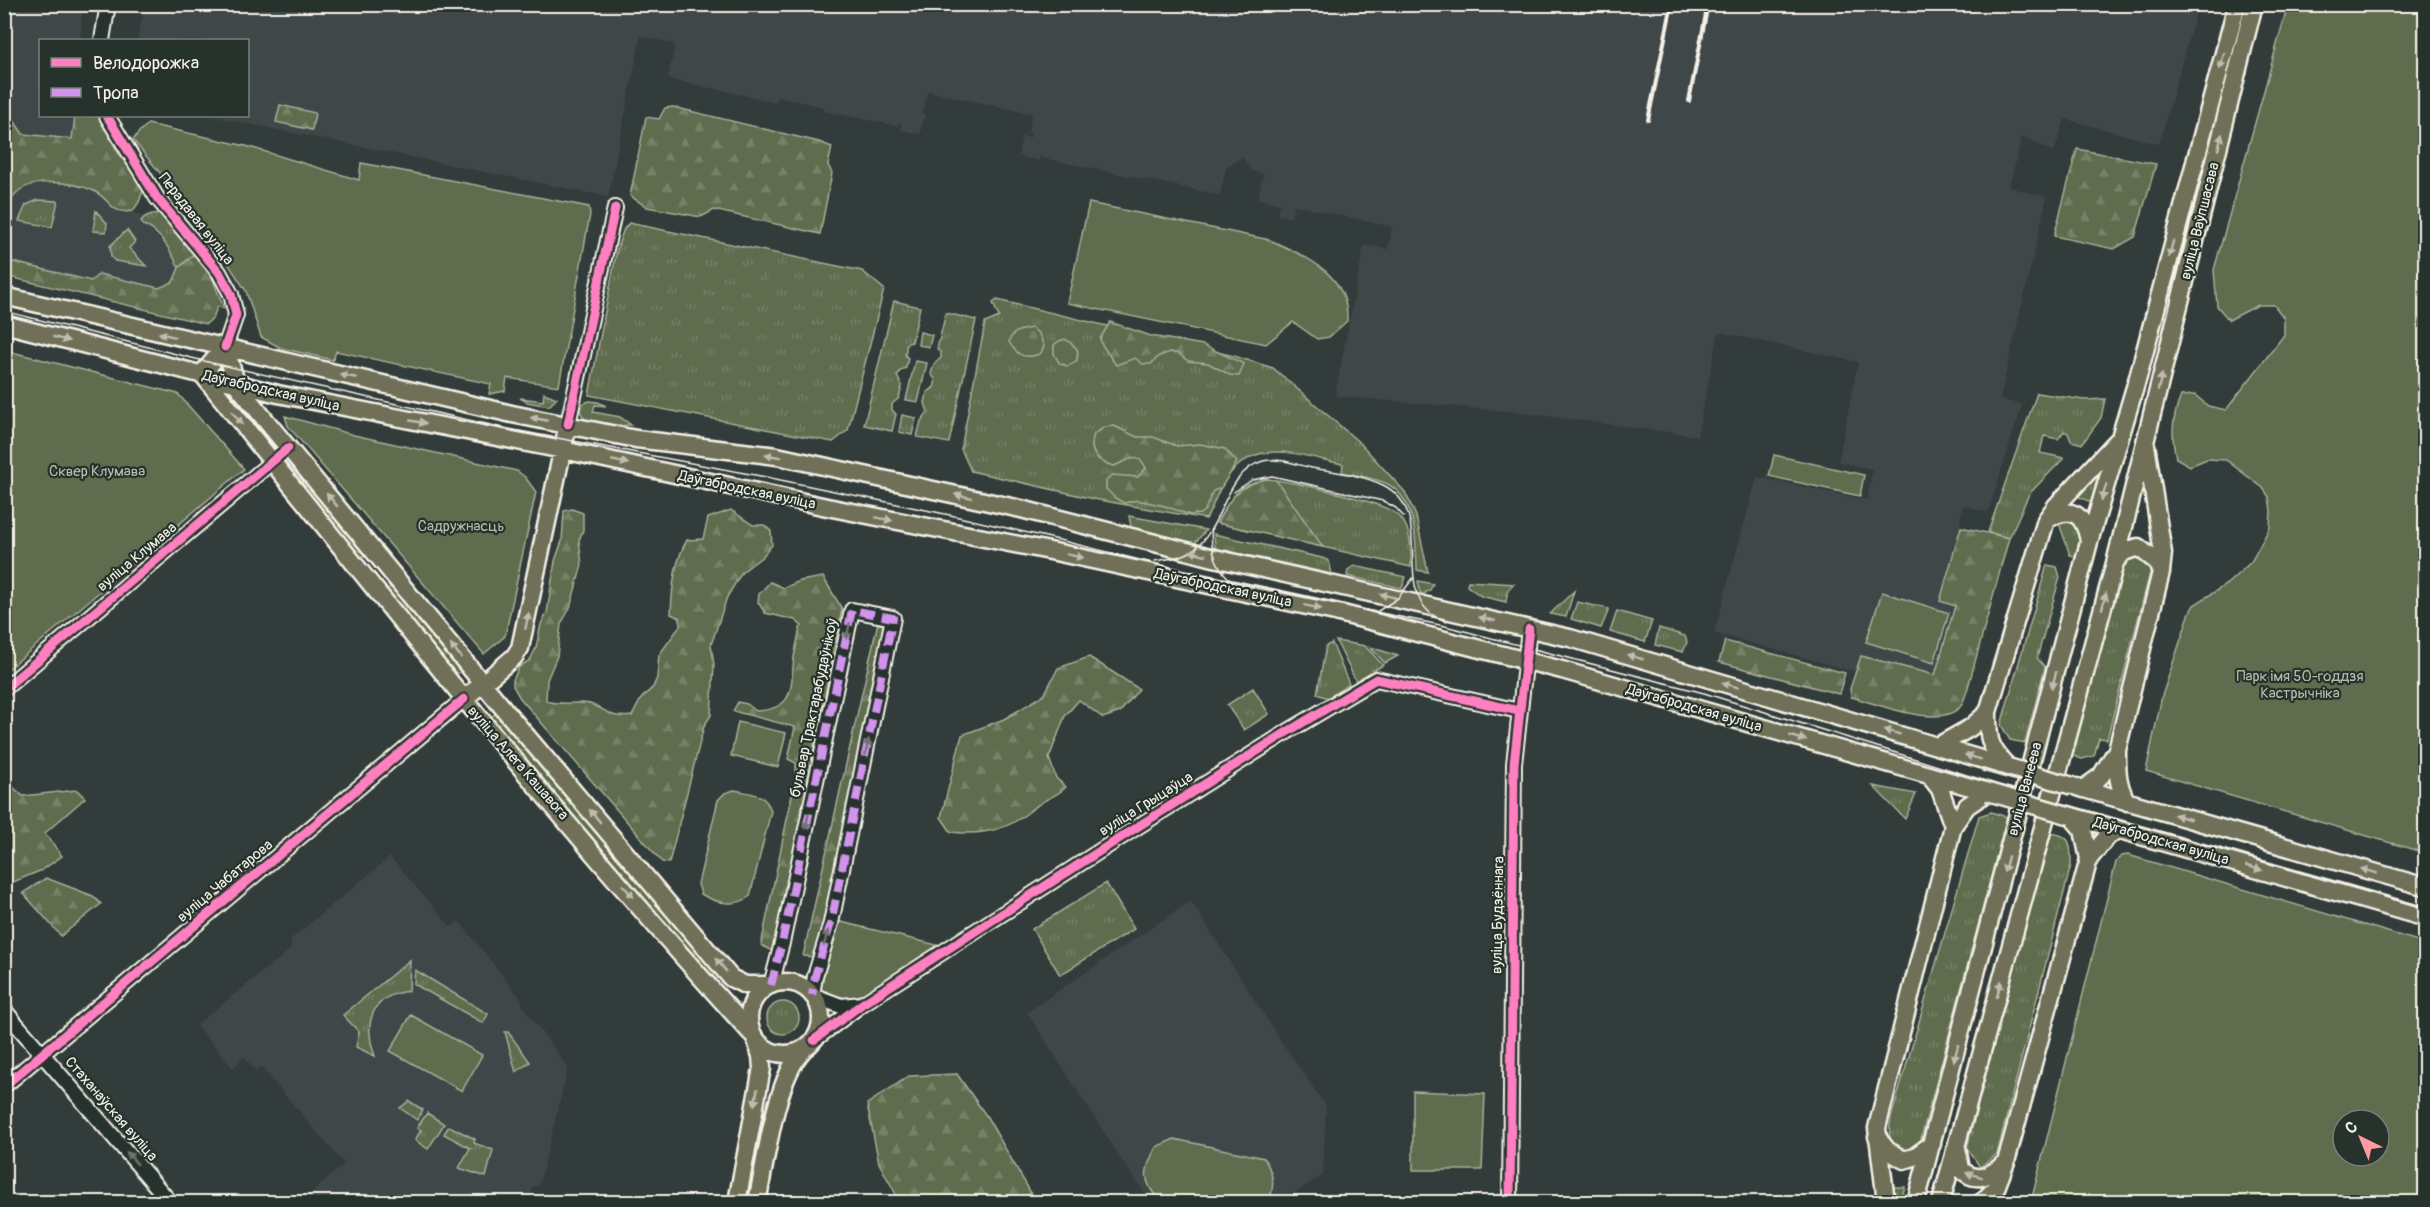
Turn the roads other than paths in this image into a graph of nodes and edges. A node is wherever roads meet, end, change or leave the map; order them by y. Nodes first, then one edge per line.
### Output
1 (108, 4) edge
2 (2237, 4) edge
3 (2254, 4) edge
4 (102, 39) edge
5 (108, 117) edge
6 (615, 208) dead end
7 (8, 297) edge
8 (4, 324) edge
9 (225, 347) junction
10 (202, 374) junction
11 (2138, 377) joint
12 (237, 384) junction
13 (568, 424) junction
14 (2121, 436) junction
15 (2145, 438) junction
16 (288, 448) junction
17 (562, 450) junction
18 (272, 461) junction
19 (2046, 520) junction
20 (2089, 542) junction
21 (2115, 563) junction
22 (386, 566) junction
23 (2161, 572) junction
24 (368, 581) junction
25 (1529, 629) junction
26 (1527, 662) junction
27 (483, 683) junction
28 (4, 689) edge
29 (464, 699) junction
30 (1519, 711) junction
31 (1988, 712) junction
32 (1938, 746) junction
33 (2117, 750) junction
34 (2008, 767) junction
35 (1929, 775) junction
36 (2078, 788) junction
37 (1988, 792) junction
38 (2127, 802) junction
39 (2071, 816) junction
40 (1953, 826) junction
41 (2117, 829) junction
42 (2089, 859) junction
43 (2426, 887) edge
44 (2426, 918) edge
45 (771, 985) junction
46 (812, 994) junction
47 (862, 1004) junction
48 (4, 1010) edge
49 (753, 1037) junction
50 (808, 1045) junction
51 (43, 1054) junction
52 (4, 1086) edge
53 (1877, 1137) junction
54 (1932, 1144) junction
55 (1957, 1147) junction
56 (2006, 1162) junction
57 (170, 1203) edge
58 (737, 1203) edge
59 (758, 1203) edge
60 (1510, 1203) edge
61 (1887, 1203) edge
62 (1916, 1203) edge
63 (1941, 1203) edge
64 (1982, 1203) edge

1 - 4 street
2 -> 11 main road, вуліца Ваўпшасава
15 -> 3 main road, вуліца Ваўпшасава
5 - 9 street, Перадавая вуліца
6 - 13 street
9 -> 7 main road, Даўгабродская вуліца
8 -> 10 main road, Даўгабродская вуліца
9 - 10 main road, Перадавая вуліца
9 - 12 main road, вуліца Алега Кашавога
13 -> 9 main road, Даўгабродская вуліца
10 - 12 main road, Даўгабродская вуліца
10 -> 18 main road, вуліца Алега Кашавога
11 - 14 main road, вуліца Ванеева
12 - 16 main road, вуліца Алега Кашавога
12 -> 17 main road, Даўгабродская вуліца
13 - 17 main road, вуліца Чабатарова
25 -> 13 main road, Даўгабродская вуліца
14 - 19 main road
14 -> 20 main road, вуліца Ванеева
15 - 21 main road, вуліца Ванеева
15 - 23 main road
16 - 18 street, вуліца Клумава
22 -> 16 main road, вуліца Алега Кашавога
17 -> 26 main road, Даўгабродская вуліца
27 -> 17 main road, вуліца Чабатарова
18 - 24 main road, вуліца Алега Кашавога
18 - 28 street, вуліца Клумава
19 - 20 main road
19 - 31 main road
20 -> 54 main road, вуліца Ванеева
21 - 23 main road
55 -> 21 main road, вуліца Ванеева
22 - 24 main road
27 -> 22 main road, вуліца Алега Кашавога
23 - 33 main road
24 - 29 main road, вуліца Алега Кашавога
25 - 26 street, вуліца Будзённага
32 -> 25 main road, Даўгабродская вуліца
26 - 30 street, вуліца Будзённага
26 -> 35 main road, Даўгабродская вуліца
27 - 29 main road, вуліца Чабатарова
45 -> 27 main road, вуліца Алега Кашавога
29 -> 49 main road, вуліца Алега Кашавога
29 - 51 street, вуліца Чабатарова
30 - 47 street, вуліца Грыцаўца
30 - 60 street, вуліца Будзённага
31 - 32 main road
31 - 34 main road
34 -> 32 main road, Даўгабродская вуліца
33 - 36 main road
33 - 38 main road
34 - 36 main road, Даўгабродская вуліца, bridge
35 - 37 main road, Даўгабродская вуліца
35 - 40 main road
36 - 38 main road, Даўгабродская вуліца
37 - 39 main road, Даўгабродская вуліца, bridge
37 - 40 main road
43 -> 38 main road, Даўгабродская вуліца
39 - 41 main road, Даўгабродская вуліца
39 - 42 main road
40 - 53 main road
41 - 42 main road
41 -> 44 main road, Даўгабродская вуліца
42 - 56 main road
45 - 46 main road
46 -> 45 street, бульвар Трактарабудаўнікоў
45 - 49 main road
46 - 47 street
46 - 50 main road
47 - 50 street, вуліца Грыцаўца
48 - 51 street, Стаханаўская вуліца
49 - 50 main road
49 -> 58 main road
50 - 59 main road
51 - 52 street, вуліца Чабатарова
57 -> 51 street, Стаханаўская вуліца
53 - 54 main road
53 - 61 main road
54 - 62 main road, вуліца Ванеева
56 -> 55 main road
55 - 63 main road, вуліца Ванеева
56 - 64 main road

